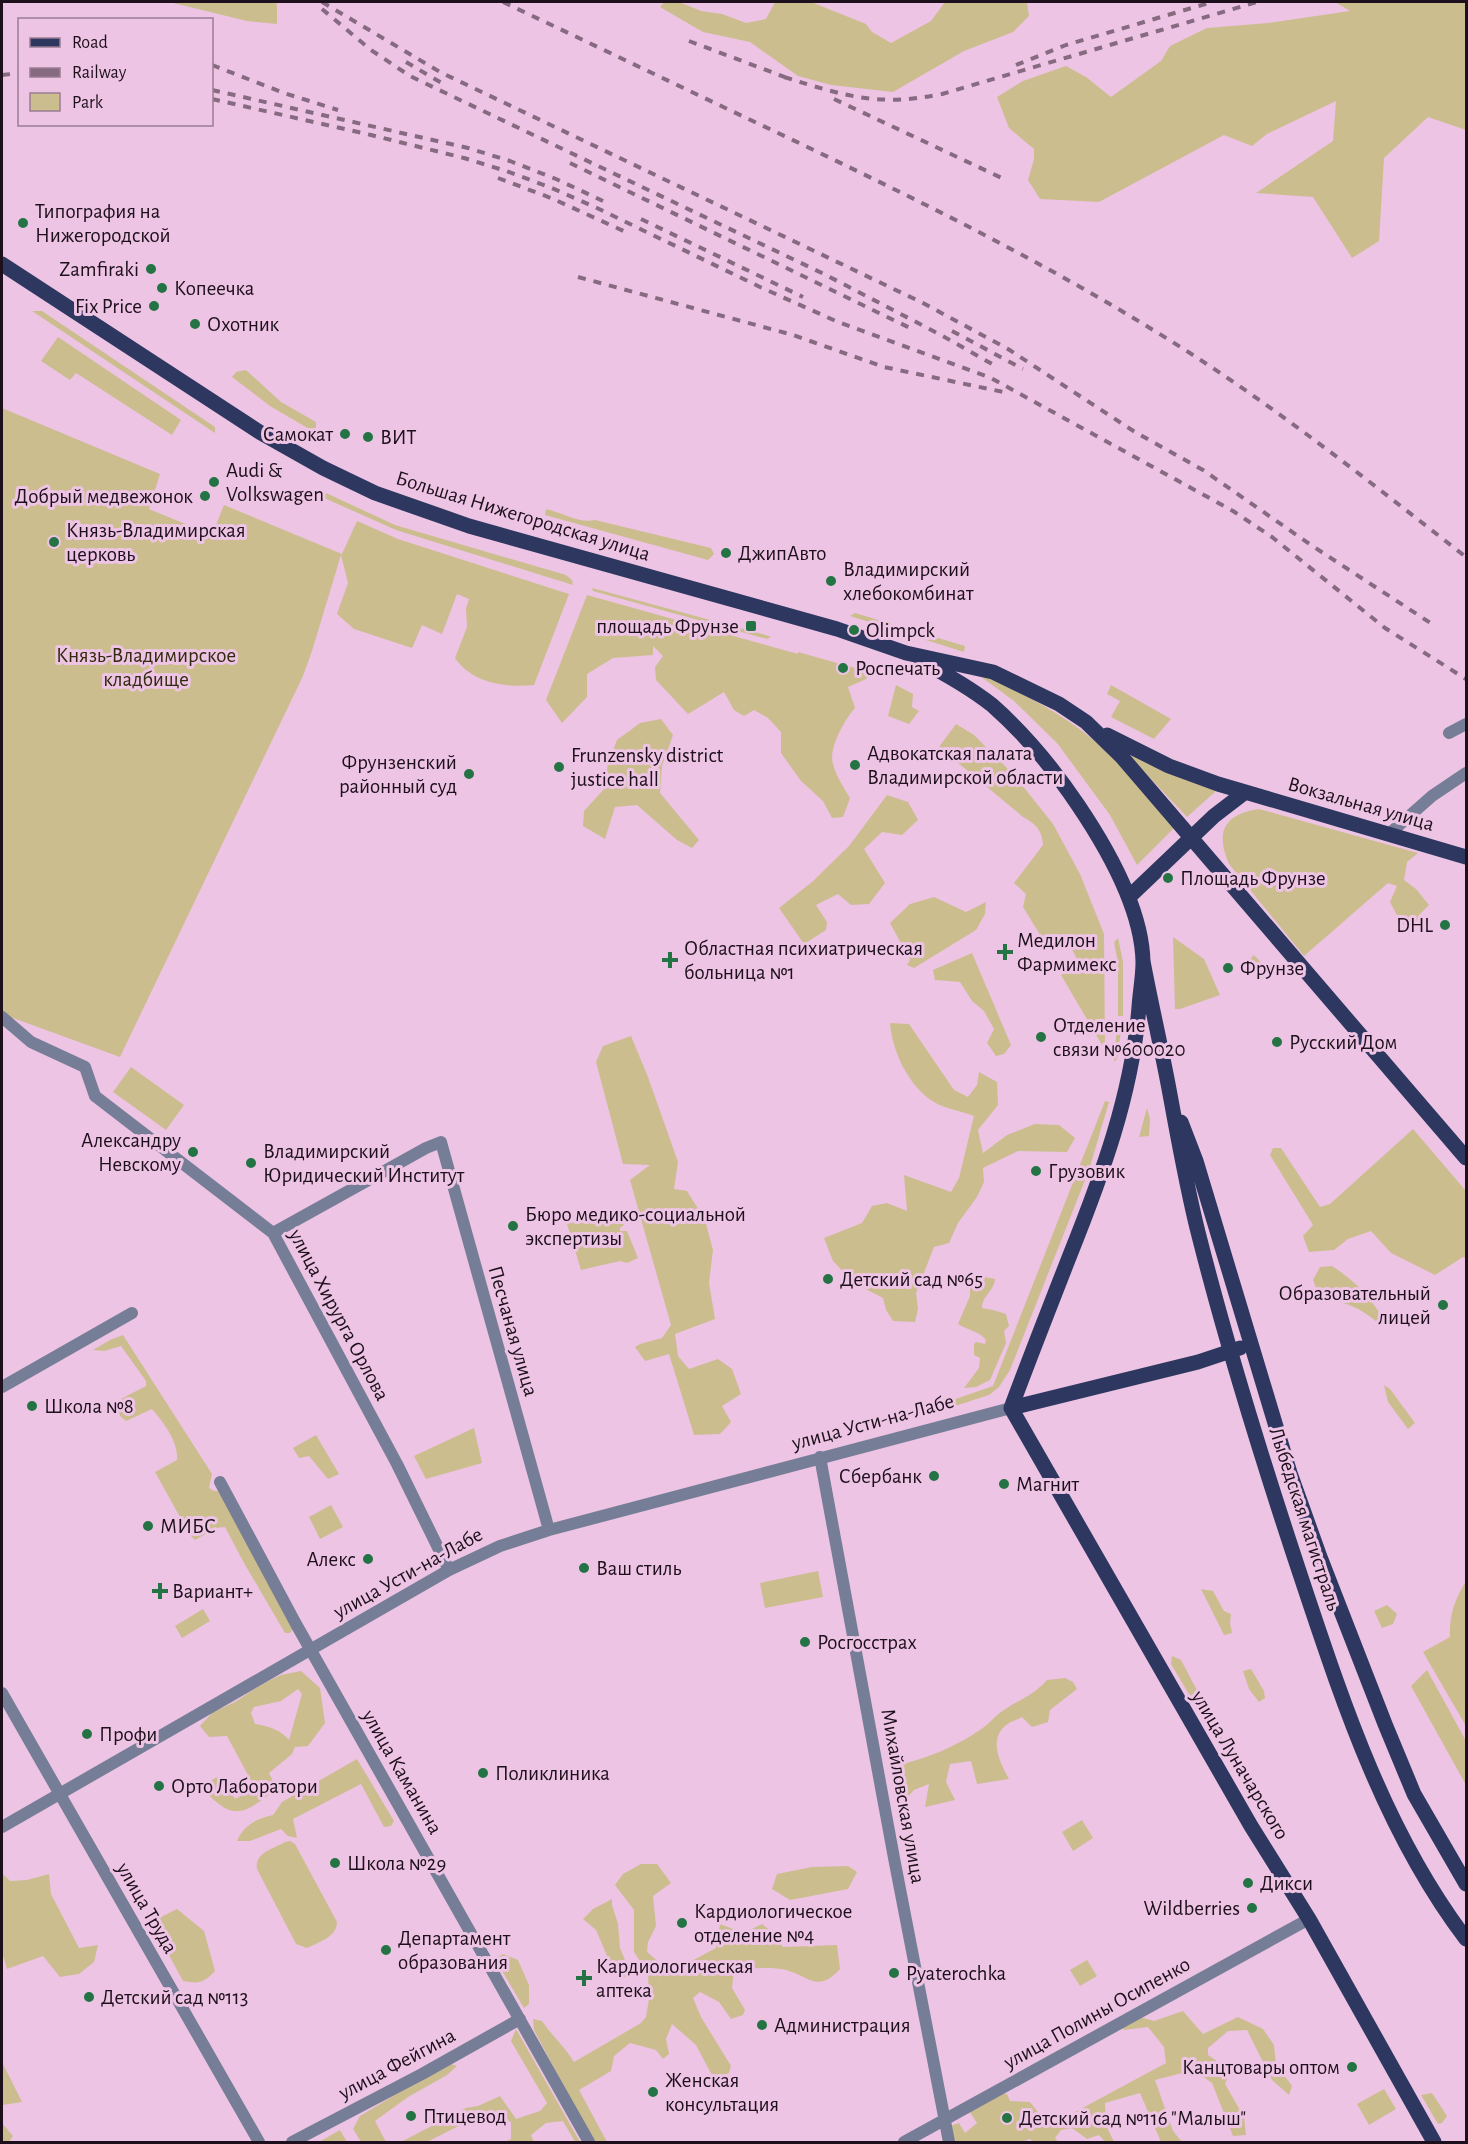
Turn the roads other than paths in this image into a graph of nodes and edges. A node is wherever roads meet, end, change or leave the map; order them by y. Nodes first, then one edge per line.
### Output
1 (2, 264) edge
2 (906, 653) junction
3 (1086, 722) junction
4 (1467, 724) edge
5 (1449, 733) dead end
6 (1467, 773) edge
7 (1244, 793) junction
8 (1389, 834) junction
9 (1192, 838) junction
10 (1467, 857) edge
11 (1129, 897) junction
12 (1143, 961) junction
13 (2, 1017) edge
14 (1169, 1088) junction
15 (1467, 1158) edge
16 (273, 1233) junction
17 (132, 1313) dead end
18 (1250, 1344) junction
19 (1231, 1352) junction
20 (2, 1386) edge
21 (1011, 1408) junction
22 (820, 1457) junction
23 (220, 1482) dead end
24 (549, 1530) junction
25 (448, 1570) junction
26 (311, 1650) junction
27 (2, 1693) edge
28 (59, 1794) junction
29 (2, 1827) edge
30 (1467, 1884) edge
31 (1309, 1919) junction
32 (1467, 1940) edge
33 (520, 2019) junction
34 (944, 2120) junction
35 (259, 2142) edge
36 (292, 2142) edge
37 (589, 2142) edge
38 (904, 2142) edge
39 (949, 2142) edge
40 (1434, 2142) edge

1 - 2 main road, Большая Нижегородская улица
2 - 3 main road, Большая Нижегородская улица
2 - 11 main road, Большая Нижегородская улица
3 - 7 main road, Вокзальная улица
3 - 9 main road, Большая Нижегородская улица
4 - 5 street
6 - 8 street
7 - 8 main road, Вокзальная улица
7 - 9 main road
8 - 10 main road, Вокзальная улица
9 - 11 main road
9 - 15 main road, Большая Нижегородская улица
11 - 12 main road
12 - 14 main road, Лыбедская магистраль
12 - 21 main road
13 - 16 street, улица Хирурга Орлова
14 - 18 main road, Лыбедская магистраль
14 - 19 main road, Лыбедская магистраль
16 - 24 street, Песчаная улица
16 - 25 street, улица Хирурга Орлова
17 - 20 street
18 - 19 main road, улица Усти-на-Лабе
18 - 30 main road, Лыбедская магистраль
19 - 21 main road, улица Усти-на-Лабе
19 - 32 main road, Лыбедская магистраль
21 - 22 street, улица Усти-на-Лабе
21 - 31 main road, улица Луначарского
22 - 24 street, улица Усти-на-Лабе
22 - 34 street, Михайловская улица
23 - 26 street, улица Каманина
24 - 25 street, улица Усти-на-Лабе
25 - 26 street, улица Усти-на-Лабе
26 - 28 street, улица Усти-на-Лабе
26 - 33 street, улица Каманина
27 - 28 street, улица Труда
28 - 29 street, улица Усти-на-Лабе
28 - 35 street, улица Труда
31 - 34 street, улица Полины Осипенко
31 - 40 main road, улица Луначарского
33 - 36 street, улица Фейгина
33 - 37 street, улица Каманина
34 - 38 street, улица Полины Осипенко
34 - 39 street, Михайловская улица

